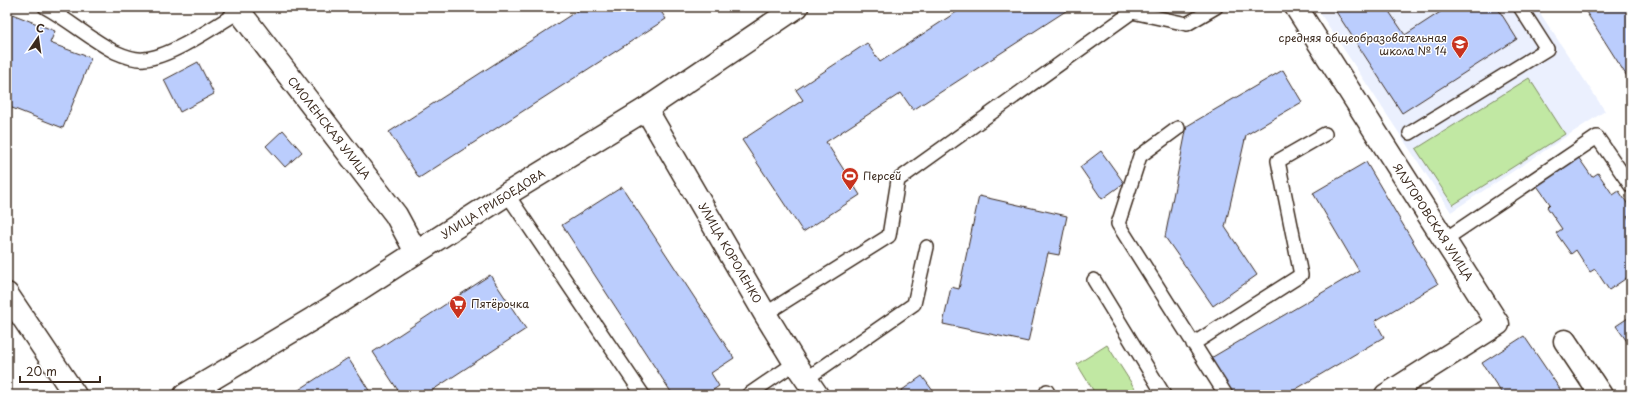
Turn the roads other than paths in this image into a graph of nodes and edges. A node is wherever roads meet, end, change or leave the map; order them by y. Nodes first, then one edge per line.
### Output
1 (45, 7) edge
2 (797, 7) edge
3 (1216, 7) edge
4 (1296, 7) edge
5 (1520, 7) edge
6 (240, 9) edge
7 (646, 109) junction
8 (1178, 128) dead end
9 (1410, 133) dead end
10 (1325, 134) dead end
11 (1631, 186) edge
12 (508, 194) junction
13 (1444, 240) junction
14 (927, 247) dead end
15 (416, 252) junction
16 (1094, 280) dead end
17 (7, 294) edge
18 (765, 314) junction
19 (1564, 341) dead end
20 (1193, 344) junction
21 (806, 379) edge
22 (75, 395) edge
23 (185, 395) edge
24 (643, 395) edge
25 (748, 395) edge
26 (1164, 395) edge
27 (1226, 395) edge
28 (1386, 395) edge
29 (1601, 395) edge

1 - 6 lane
2 - 7 street, УЛИЦА ГРИБОЕДОВА
3 - 18 lane
4 - 13 street, ЯЛУТОРОВСКАЯ УЛИЦА
5 - 9 lane
6 - 15 street, СМОЛЕНСКАЯ УЛИЦА
7 - 12 street, УЛИЦА ГРИБОЕДОВА
7 - 18 street, УЛИЦА КОРОЛЕНКО
8 - 20 lane
10 - 20 lane
11 - 13 lane
12 - 15 street, УЛИЦА ГРИБОЕДОВА
12 - 24 lane
13 - 28 street, ЯЛУТОРОВСКАЯ УЛИЦА
14 - 21 lane
15 - 23 street, УЛИЦА ГРИБОЕДОВА
16 - 26 lane
17 - 22 street
18 - 21 street, УЛИЦА КОРОЛЕНКО
19 - 29 street
20 - 27 lane
21 - 25 lane

